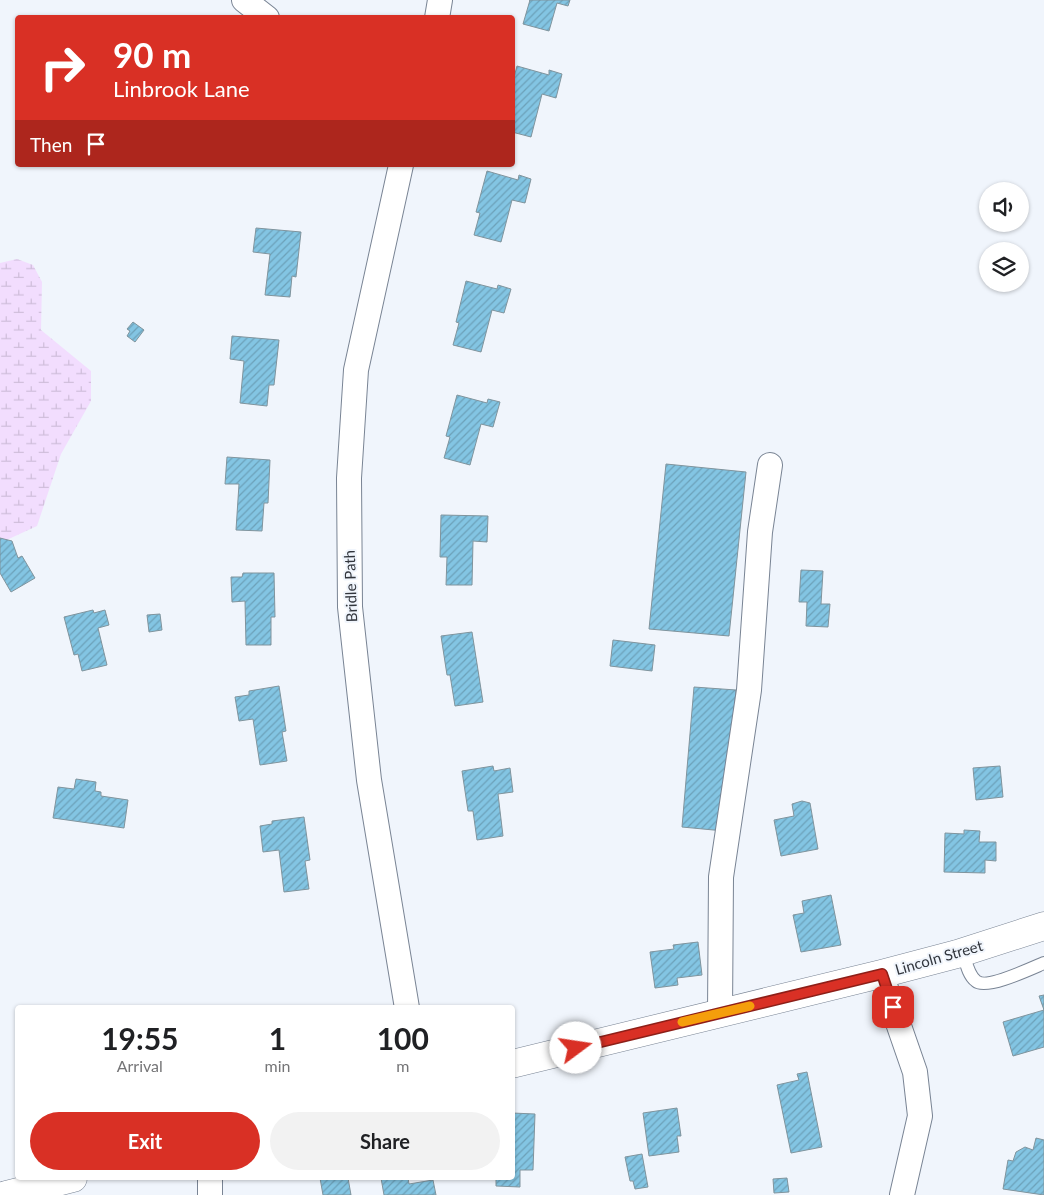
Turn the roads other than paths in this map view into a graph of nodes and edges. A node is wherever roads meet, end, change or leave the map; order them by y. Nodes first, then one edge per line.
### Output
1 (244, 0) edge
2 (440, 0) edge
3 (263, 15) edge
4 (437, 15) edge
5 (401, 167) edge
6 (770, 465) dead end
7 (1044, 926) edge
8 (963, 952) junction
9 (1044, 963) edge
10 (882, 974) junction
11 (407, 1005) edge
12 (720, 1013) junction
13 (515, 1063) edge
14 (65, 1180) edge
15 (210, 1180) edge
16 (6, 1195) edge
17 (210, 1195) edge
18 (902, 1195) edge

1 - 3 street
2 - 4 street
5 - 11 street, Bridle Path
6 - 12 street
7 - 8 main road, Lincoln Street
8 - 9 lane
8 - 10 main road, Lincoln Street
10 - 12 main road, Lincoln Street
10 - 18 street
12 - 13 main road, Lincoln Street
14 - 16 main road
15 - 17 street

